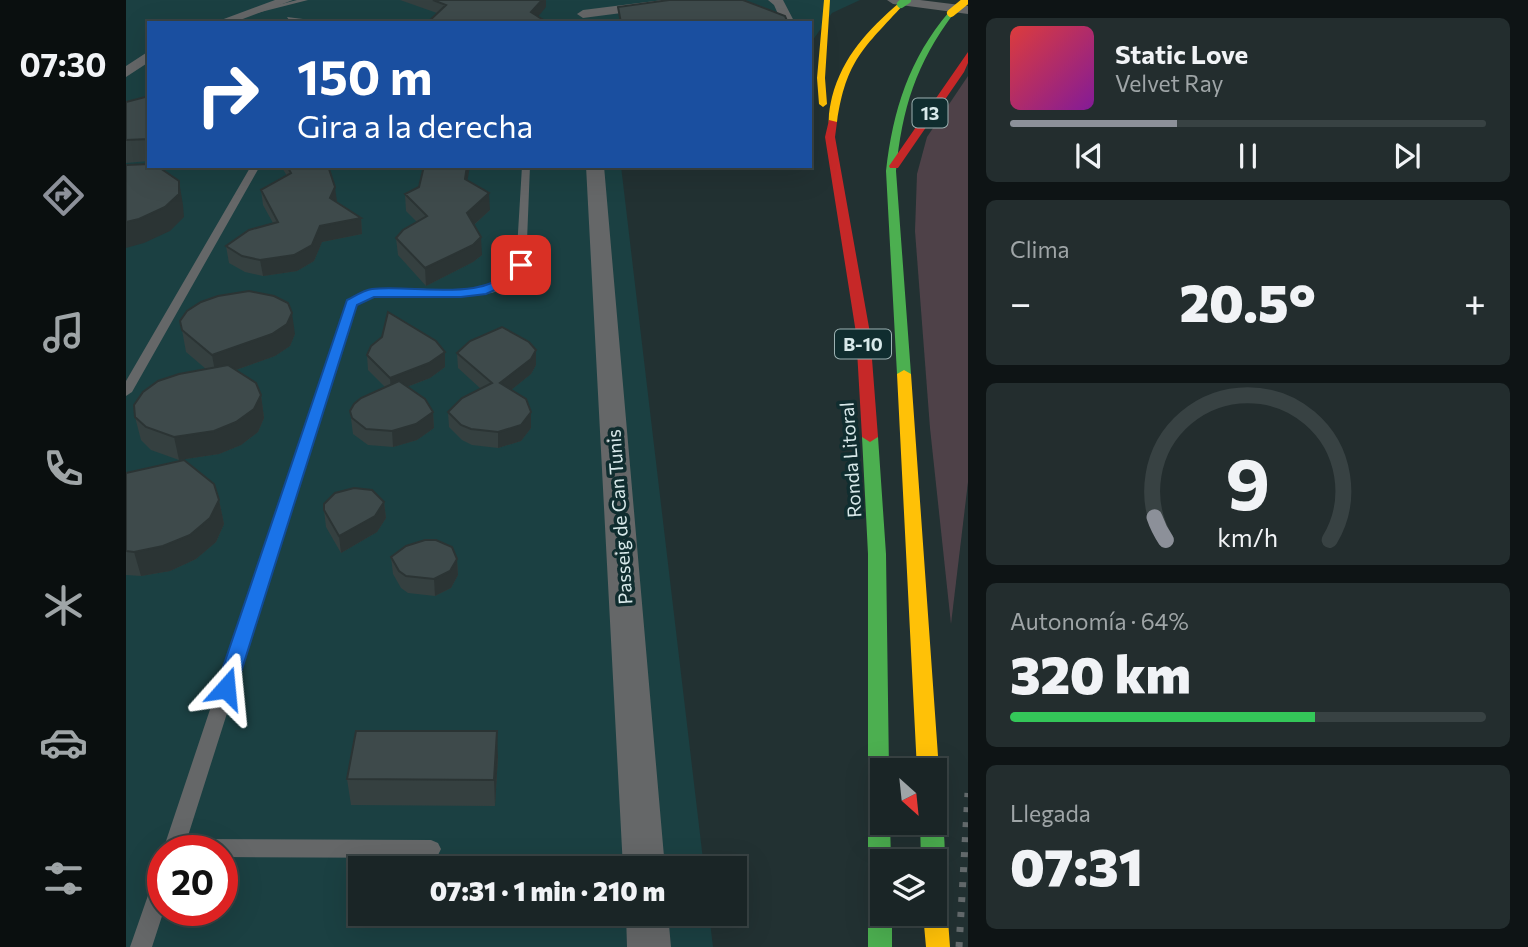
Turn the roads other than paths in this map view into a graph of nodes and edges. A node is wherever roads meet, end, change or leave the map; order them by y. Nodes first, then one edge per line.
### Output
1 (287, 0) edge
2 (296, 0) edge
3 (304, 0) edge
4 (691, 0) edge
5 (774, 0) edge
6 (826, 0) edge
7 (967, 0) edge
8 (901, 1) edge
9 (267, 7) edge
10 (587, 10) edge
11 (968, 10) edge
12 (289, 18) dead end
13 (225, 21) edge
14 (307, 21) edge
15 (788, 21) edge
16 (968, 54) edge
17 (147, 57) edge
18 (126, 74) edge
19 (830, 136) junction
20 (255, 168) edge
21 (526, 168) edge
22 (594, 168) edge
23 (891, 171) junction
24 (126, 392) edge
25 (927, 758) edge
26 (178, 835) edge
27 (238, 849) edge
28 (430, 849) dead end
29 (643, 856) edge
30 (148, 926) edge
31 (648, 926) edge
32 (936, 926) edge
33 (141, 947) edge
34 (649, 947) edge
35 (880, 947) edge
36 (937, 947) edge

1 - 9 street
2 - 9 street
3 - 9 lane
4 - 10 street
5 - 15 street
6 - 19 highway
7 - 23 highway, B-10, bridge
8 - 11 street
8 - 19 highway, Ronda Litoral / B-10
9 - 13 street
12 - 14 lane
16 - 23 highway, 13
17 - 18 street
19 - 35 highway, Ronda Litoral / B-10
20 - 24 lane
21 - 26 lane
22 - 29 street, Passeig de Can Tunis
23 - 25 highway, B-10
27 - 28 lane
30 - 33 lane
31 - 34 street
32 - 36 highway

